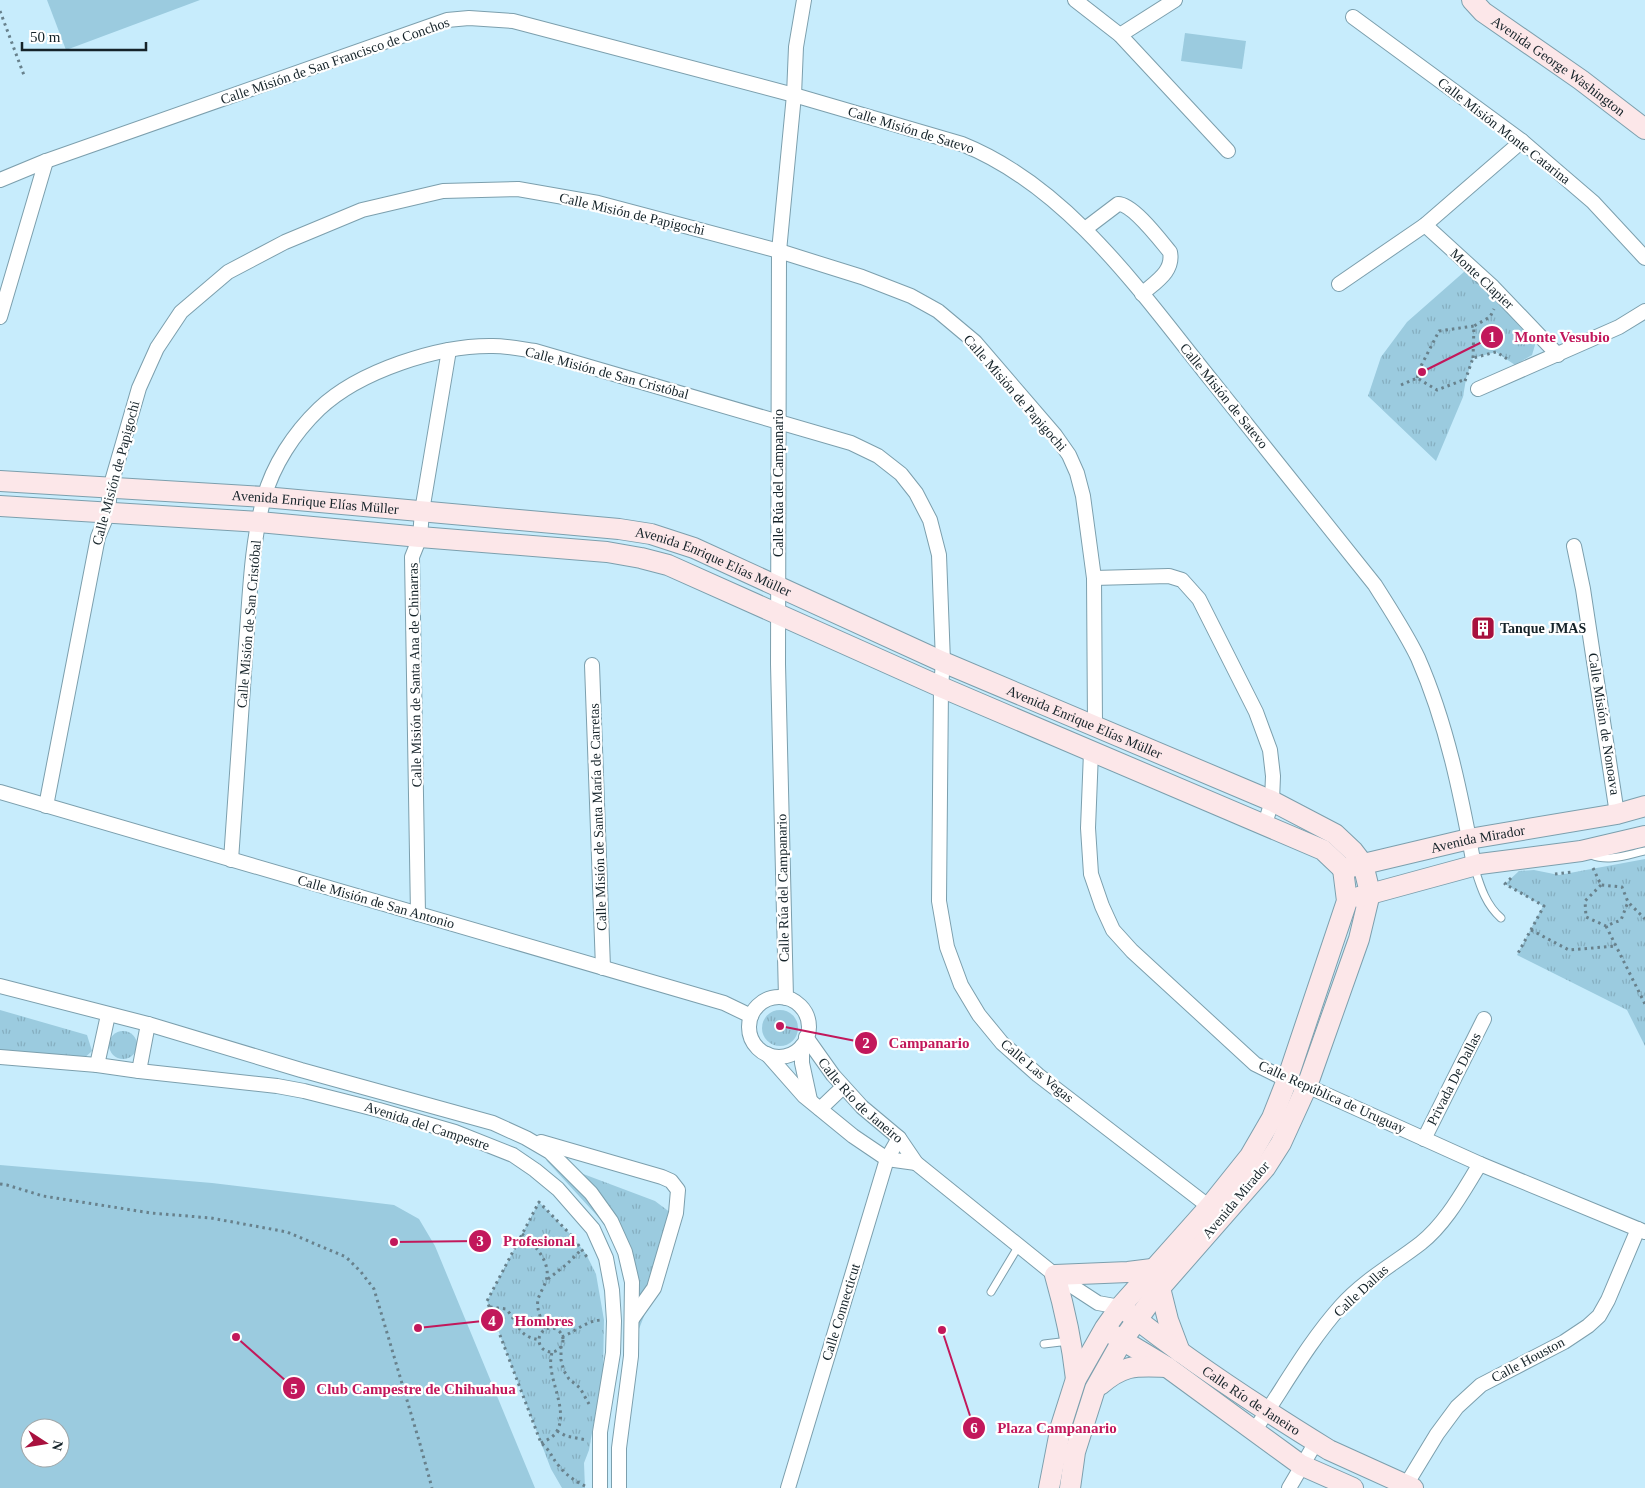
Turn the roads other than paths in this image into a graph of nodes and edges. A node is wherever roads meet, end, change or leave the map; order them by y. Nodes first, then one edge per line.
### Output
1 (804, 0) edge
2 (1075, 0) edge
3 (1175, 0) edge
4 (1472, 0) edge
5 (1353, 17) dead end
6 (1120, 35) junction
7 (794, 94) junction
8 (1645, 129) edge
9 (1522, 141) junction
10 (1228, 152) dead end
11 (46, 161) junction
12 (0, 180) edge
13 (1425, 226) junction
14 (1085, 229) junction
15 (779, 251) junction
16 (1645, 258) edge
17 (1339, 284) dead end
18 (1142, 294) junction
19 (1645, 311) edge
20 (0, 317) edge
21 (448, 350) junction
22 (1558, 355) junction
23 (1471, 389) road end
24 (778, 421) junction
25 (0, 481) edge
26 (110, 488) junction
27 (264, 497) junction
28 (0, 506) edge
29 (422, 512) junction
30 (108, 513) junction
31 (259, 522) junction
32 (420, 537) junction
33 (1574, 546) dead end
34 (1094, 578) junction
35 (778, 587) junction
36 (779, 615) junction
37 (943, 662) junction
38 (592, 665) dead end
39 (941, 687) junction
40 (1095, 725) junction
41 (1091, 752) junction
42 (0, 792) edge
43 (1272, 801) junction
44 (46, 806) junction
45 (1645, 806) edge
46 (1617, 814) junction
47 (1265, 824) junction
48 (1645, 836) edge
49 (1469, 839) junction
50 (1645, 851) edge
51 (231, 860) junction
52 (1583, 860) junction
53 (1362, 864) junction
54 (1474, 865) junction
55 (1343, 870) junction
56 (1370, 893) junction
57 (1347, 901) junction
58 (418, 914) junction
59 (1501, 918) dead end
60 (603, 968) junction
61 (0, 986) edge
62 (786, 998) junction
63 (108, 1015) junction
64 (751, 1016) junction
65 (1484, 1019) dead end
66 (148, 1024) junction
67 (804, 1041) junction
68 (767, 1054) junction
69 (0, 1057) edge
70 (97, 1065) junction
71 (139, 1071) junction
72 (1287, 1080) junction
73 (1306, 1086) junction
74 (843, 1087) junction
75 (815, 1105) junction
76 (493, 1123) junction
77 (526, 1138) junction
78 (899, 1138) junction
79 (1424, 1138) junction
80 (488, 1145) junction
81 (887, 1159) junction
82 (916, 1163) junction
83 (1480, 1164) junction
84 (1216, 1212) junction
85 (1642, 1230) edge
86 (1018, 1247) junction
87 (1152, 1269) junction
88 (1055, 1275) junction
89 (1160, 1288) junction
90 (991, 1292) dead end
91 (1098, 1303) junction
92 (1120, 1307) junction
93 (632, 1319) junction
94 (1137, 1320) junction
95 (1105, 1328) junction
96 (1071, 1340) junction
97 (1122, 1341) junction
98 (1044, 1344) dead end
99 (1180, 1352) junction
100 (612, 1353) junction
101 (631, 1356) junction
102 (1167, 1367) junction
103 (1076, 1379) junction
104 (1095, 1390) junction
105 (1267, 1412) junction
106 (1254, 1431) junction
107 (1316, 1442) junction
108 (1302, 1465) junction
109 (1410, 1486) edge
110 (600, 1488) edge
111 (619, 1488) edge
112 (788, 1488) edge
113 (1050, 1488) edge
114 (1070, 1488) edge
115 (1289, 1488) edge
116 (1353, 1488) edge

1 - 7 street, Calle Rúa del Campanario
2 - 6 street
3 - 6 street
4 - 8 main road, Avenida George Washington
5 - 9 street, Calle Misión Monte Catarina
6 - 10 street
7 - 11 street, Calle Misión de San Francisco de Conchos
7 - 14 street, Calle Misión de Satevo
7 - 15 street, Calle Rúa del Campanario
9 - 13 street
9 - 16 street, Calle Misión Monte Catarina
11 - 12 street, Calle Misión de San Francisco de Conchos
11 - 20 street
13 - 17 street
13 - 22 street, Monte Clapier
14 - 18 street, Calle Misión de Satevo
14 - 18 street
15 - 24 street, Calle Rúa del Campanario
15 - 26 street, Calle Misión de Papigochi
15 - 34 street, Calle Misión de Papigochi
18 - 49 street, Calle Misión de Satevo
19 - 22 street
21 - 24 street, Calle Misión de San Cristóbal
21 - 27 street, Calle Misión de San Cristóbal
21 - 29 street, Calle Misión de Santa Ana de Chinarras
22 - 23 street
24 - 35 street, Calle Rúa del Campanario
24 - 37 street, Calle Misión de San Cristóbal
25 - 26 main road, Avenida Enrique Elías Müller
26 - 27 main road, Avenida Enrique Elías Müller
26 - 30 street, Calle Misión de Papigochi
27 - 29 main road, Avenida Enrique Elías Müller
27 - 31 street, Calle Misión de San Cristóbal
28 - 30 main road, Avenida Enrique Elías Müller
29 - 32 street, Calle Misión de Santa Ana de Chinarras
29 - 35 main road, Avenida Enrique Elías Müller
30 - 31 main road, Avenida Enrique Elías Müller
30 - 44 street, Calle Misión de Papigochi
31 - 32 main road, Avenida Enrique Elías Müller
31 - 51 street, Calle Misión de San Cristóbal
32 - 36 main road, Avenida Enrique Elías Müller
32 - 58 street, Calle Misión de Santa Ana de Chinarras
33 - 46 street, Calle Misión de Nonoava
34 - 40 street, Calle Misión de Papigochi
34 - 43 street
35 - 36 street, Calle Rúa del Campanario
35 - 37 main road, Avenida Enrique Elías Müller
36 - 39 main road, Avenida Enrique Elías Müller
36 - 62 street, Calle Rúa del Campanario
37 - 39 street, Calle Misión de San Cristóbal
37 - 40 main road, Avenida Enrique Elías Müller
38 - 60 street, Calle Misión de Santa María de Carretas
39 - 41 main road, Avenida Enrique Elías Müller
39 - 84 street, Calle Las Vegas
40 - 43 main road, Avenida Enrique Elías Müller
41 - 47 main road, Avenida Enrique Elías Müller
41 - 72 street, Calle República de Uruguay
42 - 44 street, Calle Misión de San Antonio
43 - 47 street
43 - 53 main road, Avenida Enrique Elías Müller
44 - 51 street, Calle Misión de San Antonio
45 - 46 main road, Avenida Mirador
46 - 49 main road, Avenida Mirador
47 - 55 main road, Avenida Enrique Elías Müller
48 - 52 main road, Avenida Mirador
49 - 53 main road, Avenida Mirador
49 - 54 street, Calle Misión de Satevo
50 - 52 lane
51 - 58 street, Calle Misión de San Antonio
52 - 54 main road, Avenida Mirador
53 - 55 main road, Avenida Mirador
53 - 56 main road
54 - 56 main road, Avenida Mirador
54 - 59 lane
55 - 57 main road, Avenida Mirador
56 - 57 main road, Avenida Mirador
56 - 73 main road, Avenida Mirador
57 - 72 main road, Avenida Mirador
58 - 60 street, Calle Misión de San Antonio
60 - 64 street, Calle Misión de San Antonio
61 - 63 street, Avenida del Campestre
62 - 64 street
62 - 67 street
63 - 66 street, Avenida del Campestre
63 - 70 street
64 - 68 street
65 - 79 street, Privada De Dallas
66 - 71 street
66 - 76 street, Avenida del Campestre
67 - 68 street
67 - 74 street, Calle Río de Janeiro
67 - 75 street, Calle Río de Janeiro
68 - 75 street, Calle Río de Janeiro
69 - 70 street, Avenida del Campestre
70 - 71 street, Avenida del Campestre
71 - 80 street, Avenida del Campestre
72 - 73 street, Calle República de Uruguay
72 - 84 main road, Avenida Mirador
73 - 79 street, Calle República de Uruguay
73 - 84 main road, Avenida Mirador
74 - 75 street
74 - 78 street, Calle Río de Janeiro
75 - 81 street, Calle Río de Janeiro
76 - 77 street, Avenida del Campestre
76 - 80 street
77 - 93 street, Avenida del Campestre
77 - 93 street, Avenida del Campestre
78 - 81 street, Calle Connecticut
78 - 82 street, Calle Río de Janeiro
79 - 83 street, Calle República de Uruguay
80 - 100 street, Avenida del Campestre
81 - 82 street, Calle Río de Janeiro
81 - 112 street, Calle Connecticut
82 - 86 street, Calle Río de Janeiro
83 - 85 street, Calle República de Uruguay
83 - 105 street, Calle Dallas
84 - 87 main road, Avenida Mirador
84 - 89 main road, Avenida Mirador
85 - 109 street, Calle Houston
86 - 88 street, Calle Río de Janeiro
86 - 90 lane
87 - 88 main road
87 - 92 main road, Avenida Mirador
88 - 91 street, Calle Río de Janeiro
88 - 96 main road
89 - 94 main road, Avenida Mirador
89 - 99 main road
91 - 92 street, Calle Río de Janeiro
91 - 95 street
92 - 94 main road, Calle Río de Janeiro
92 - 95 main road, Avenida Mirador
93 - 101 street, Avenida del Campestre
94 - 97 main road, Avenida Mirador
94 - 99 main road, Calle Río de Janeiro
95 - 97 main road, Calle Río de Janeiro
95 - 103 main road, Avenida Mirador
96 - 98 lane
96 - 103 main road
97 - 102 main road, Calle Río de Janeiro
97 - 104 main road, Avenida Mirador
99 - 105 main road, Calle Río de Janeiro
100 - 101 street
100 - 110 street, Avenida del Campestre
101 - 111 street, Avenida del Campestre
102 - 104 main road
102 - 106 main road, Calle Río de Janeiro
103 - 113 main road, Avenida Mirador
104 - 114 main road, Avenida Mirador
105 - 106 street, Calle Dallas
105 - 107 main road, Calle Río de Janeiro
106 - 108 main road, Calle Río de Janeiro
107 - 108 street
107 - 109 main road, Calle Río de Janeiro
108 - 115 street
108 - 116 main road, Calle Río de Janeiro

